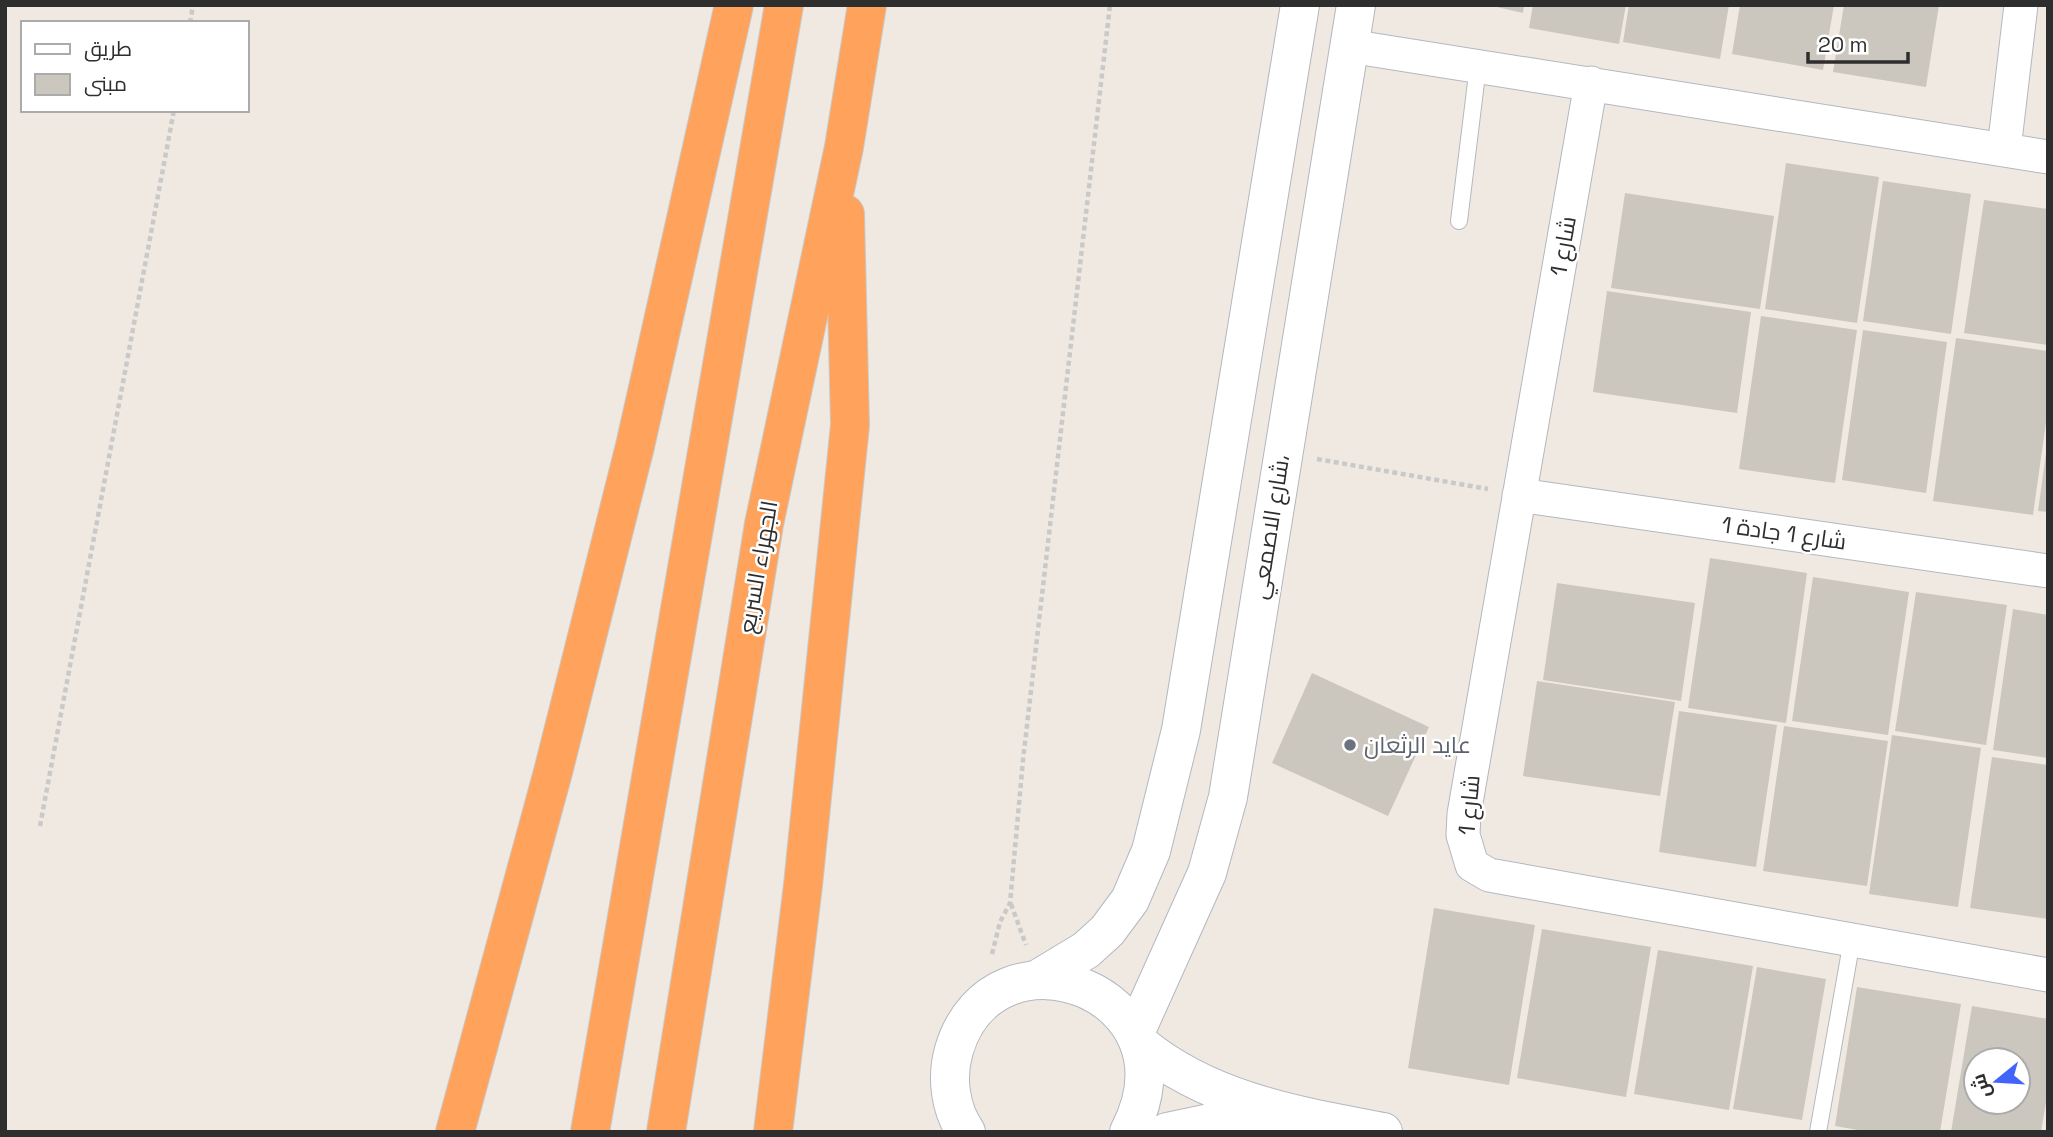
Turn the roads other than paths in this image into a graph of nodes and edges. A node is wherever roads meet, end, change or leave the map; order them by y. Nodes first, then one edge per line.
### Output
1 (734, 5) edge
2 (784, 5) edge
3 (867, 5) edge
4 (1300, 5) edge
5 (1356, 5) edge
6 (2021, 5) edge
7 (1349, 47) junction
8 (1478, 66) junction
9 (1591, 83) junction
10 (844, 147) junction
11 (2004, 149) junction
12 (2048, 157) edge
13 (1459, 221) dead end
14 (1520, 495) junction
15 (2048, 571) edge
16 (1852, 940) junction
17 (2048, 975) edge
18 (1038, 979) junction
19 (1137, 1038) junction
20 (1292, 1115) junction
21 (965, 1131) edge
22 (455, 1132) edge
23 (590, 1132) edge
24 (666, 1132) edge
25 (773, 1132) edge
26 (1129, 1132) edge
27 (1167, 1132) edge
28 (1383, 1132) edge
29 (1818, 1132) edge

1 - 22 highway
2 - 23 highway
3 - 10 highway, الجهراء السريع
4 - 18 street
5 - 7 street, شارع الاصمعي،
6 - 11 street
7 - 8 street
7 - 19 street, شارع الاصمعي،
8 - 9 street
8 - 13 lane
9 - 11 street
9 - 14 street, شارع 1
10 - 24 highway, الجهراء السريع
10 - 25 highway
11 - 12 street
14 - 15 street, شارع 1 جادة 1
14 - 16 street, شارع 1
16 - 17 street, شارع 1
16 - 29 lane
18 - 19 street
18 - 21 street
19 - 20 street
19 - 26 street
20 - 27 street
20 - 28 street

